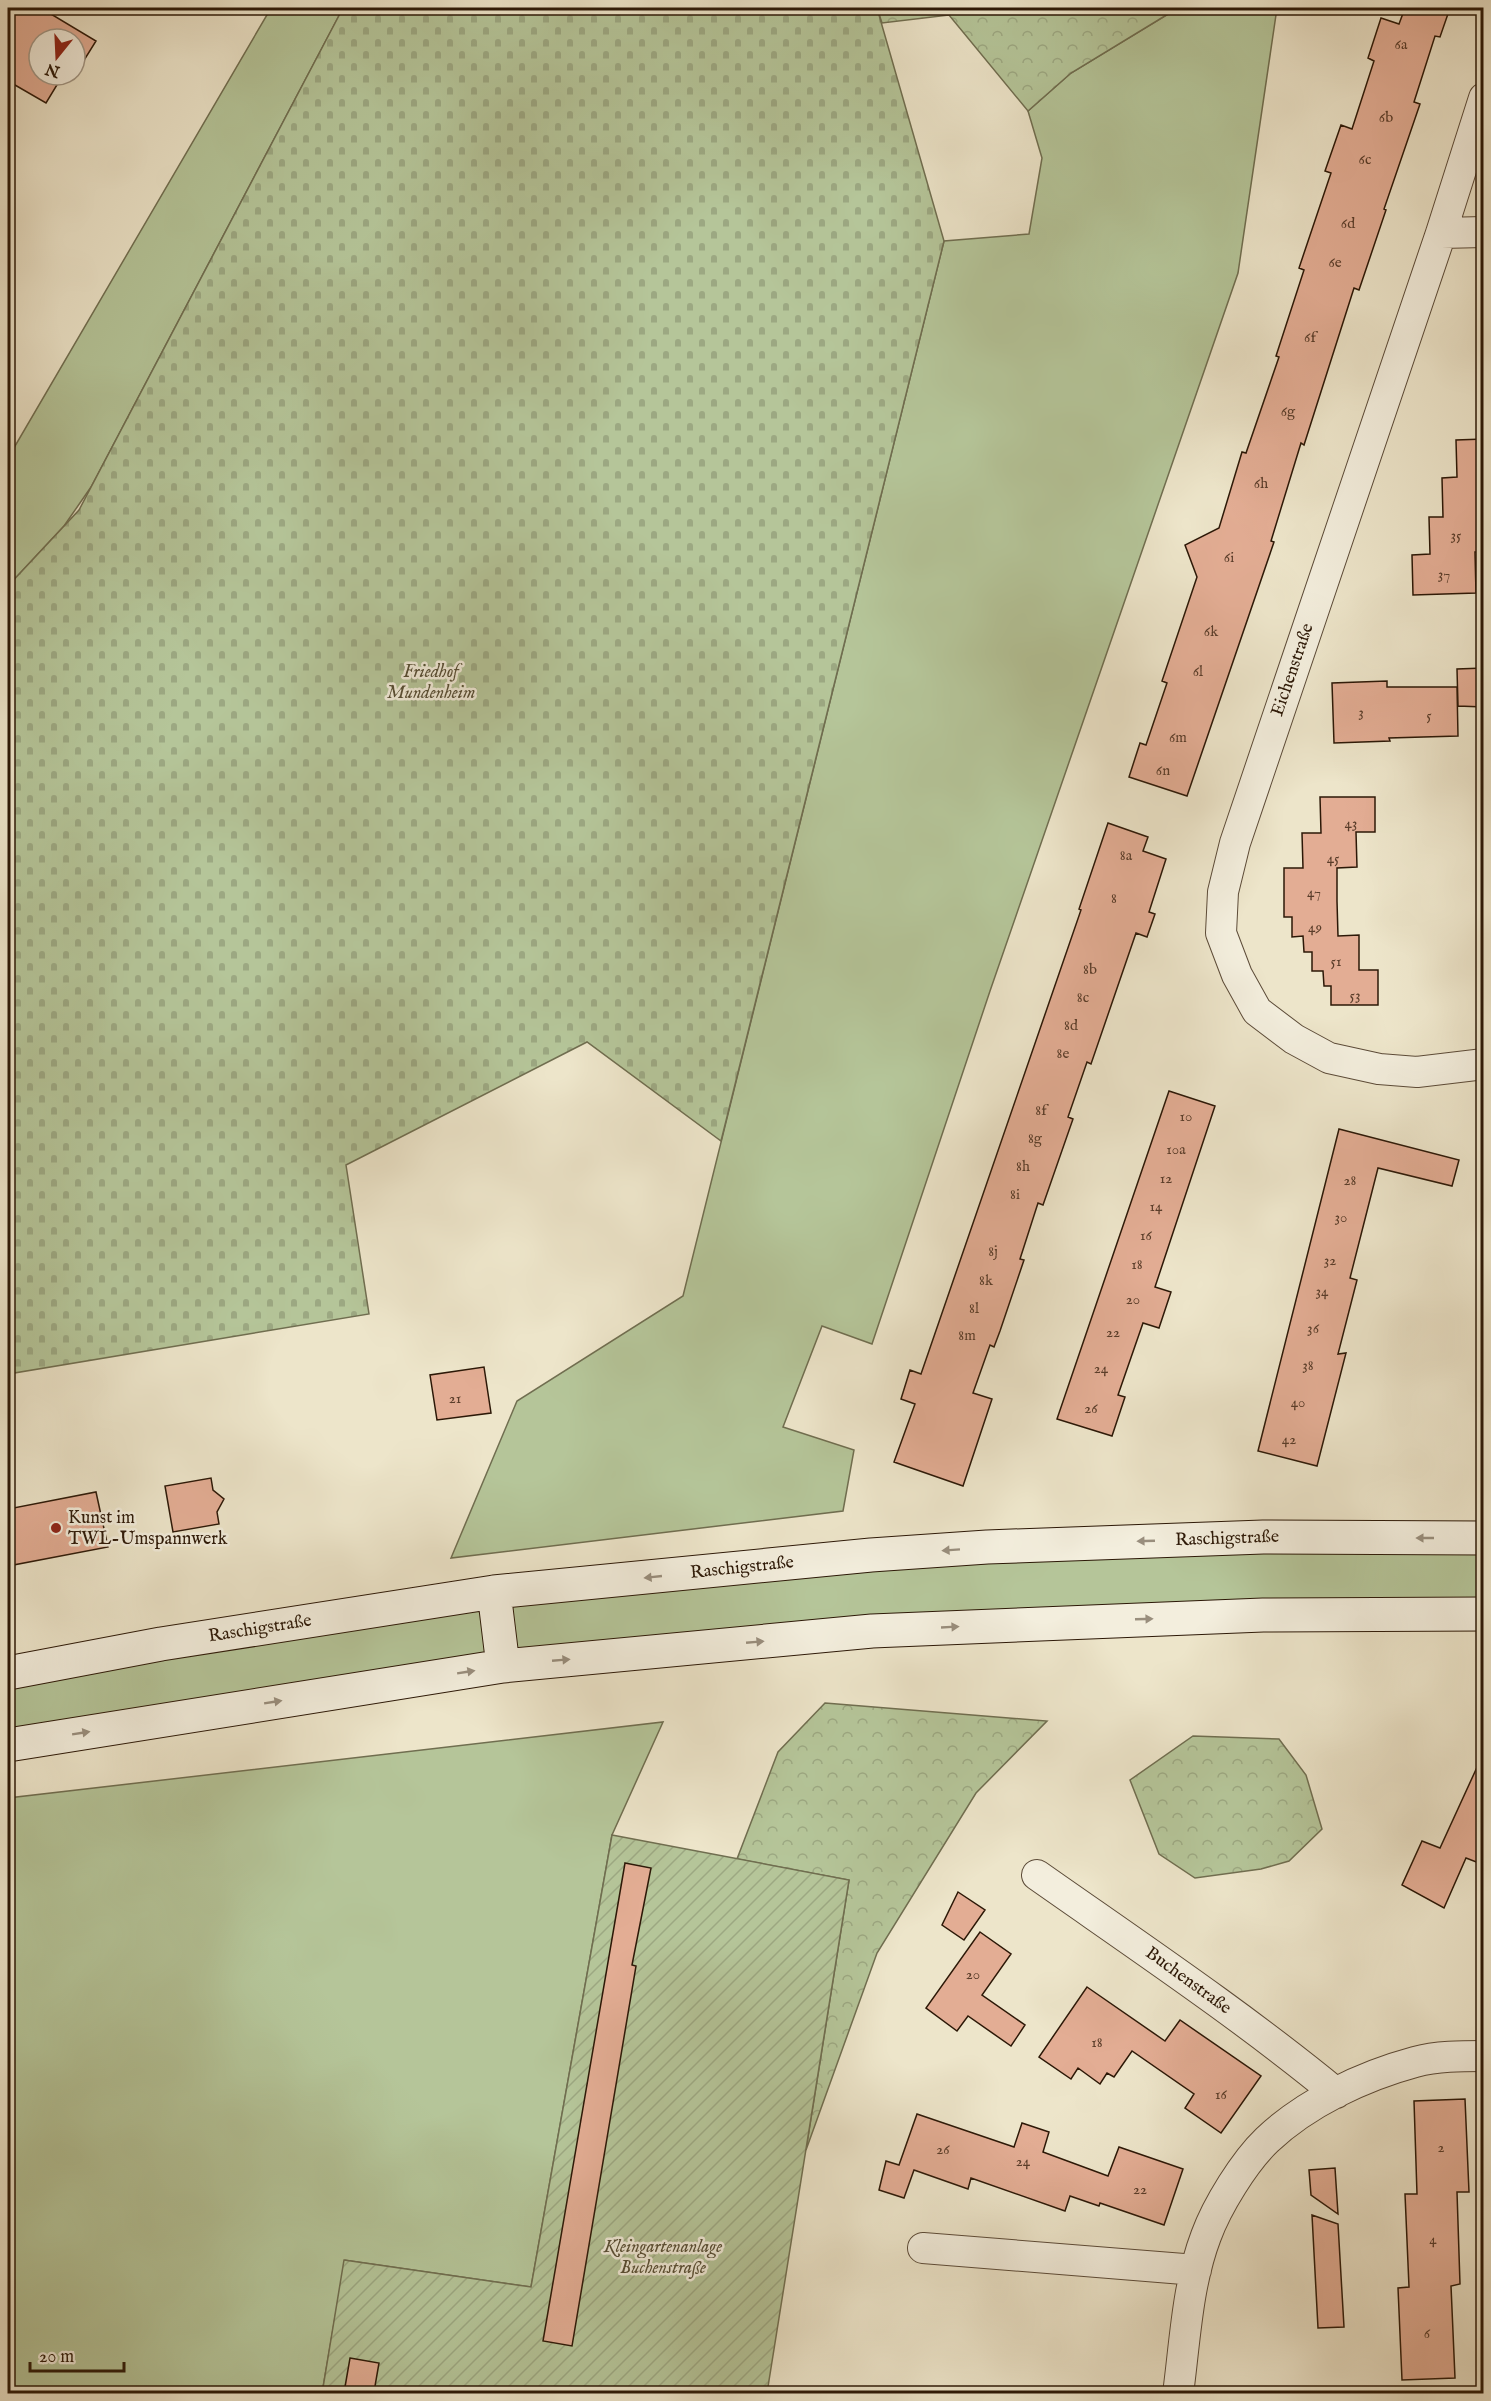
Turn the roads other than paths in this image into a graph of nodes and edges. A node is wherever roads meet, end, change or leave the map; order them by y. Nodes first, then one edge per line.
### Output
1 (1484, 98) edge
2 (1484, 232) edge
3 (1441, 233) junction
4 (1484, 1064) edge
5 (1484, 1538) edge
6 (494, 1593) junction
7 (1484, 1614) edge
8 (503, 1666) junction
9 (8, 1673) edge
10 (8, 1745) edge
11 (1037, 1875) dead end
12 (1484, 2056) edge
13 (1336, 2093) junction
14 (923, 2248) dead end
15 (1196, 2270) junction
16 (1178, 2394) edge

1 - 3 street, Eichenstraße
2 - 3 street
3 - 4 street, Eichenstraße
5 -> 6 street, Raschigstraße
6 - 8 street
6 - 9 street, Raschigstraße
8 -> 7 street
10 -> 8 street
11 - 13 street, Buchenstraße
12 - 13 street
13 - 15 street
14 - 15 street
15 - 16 street

